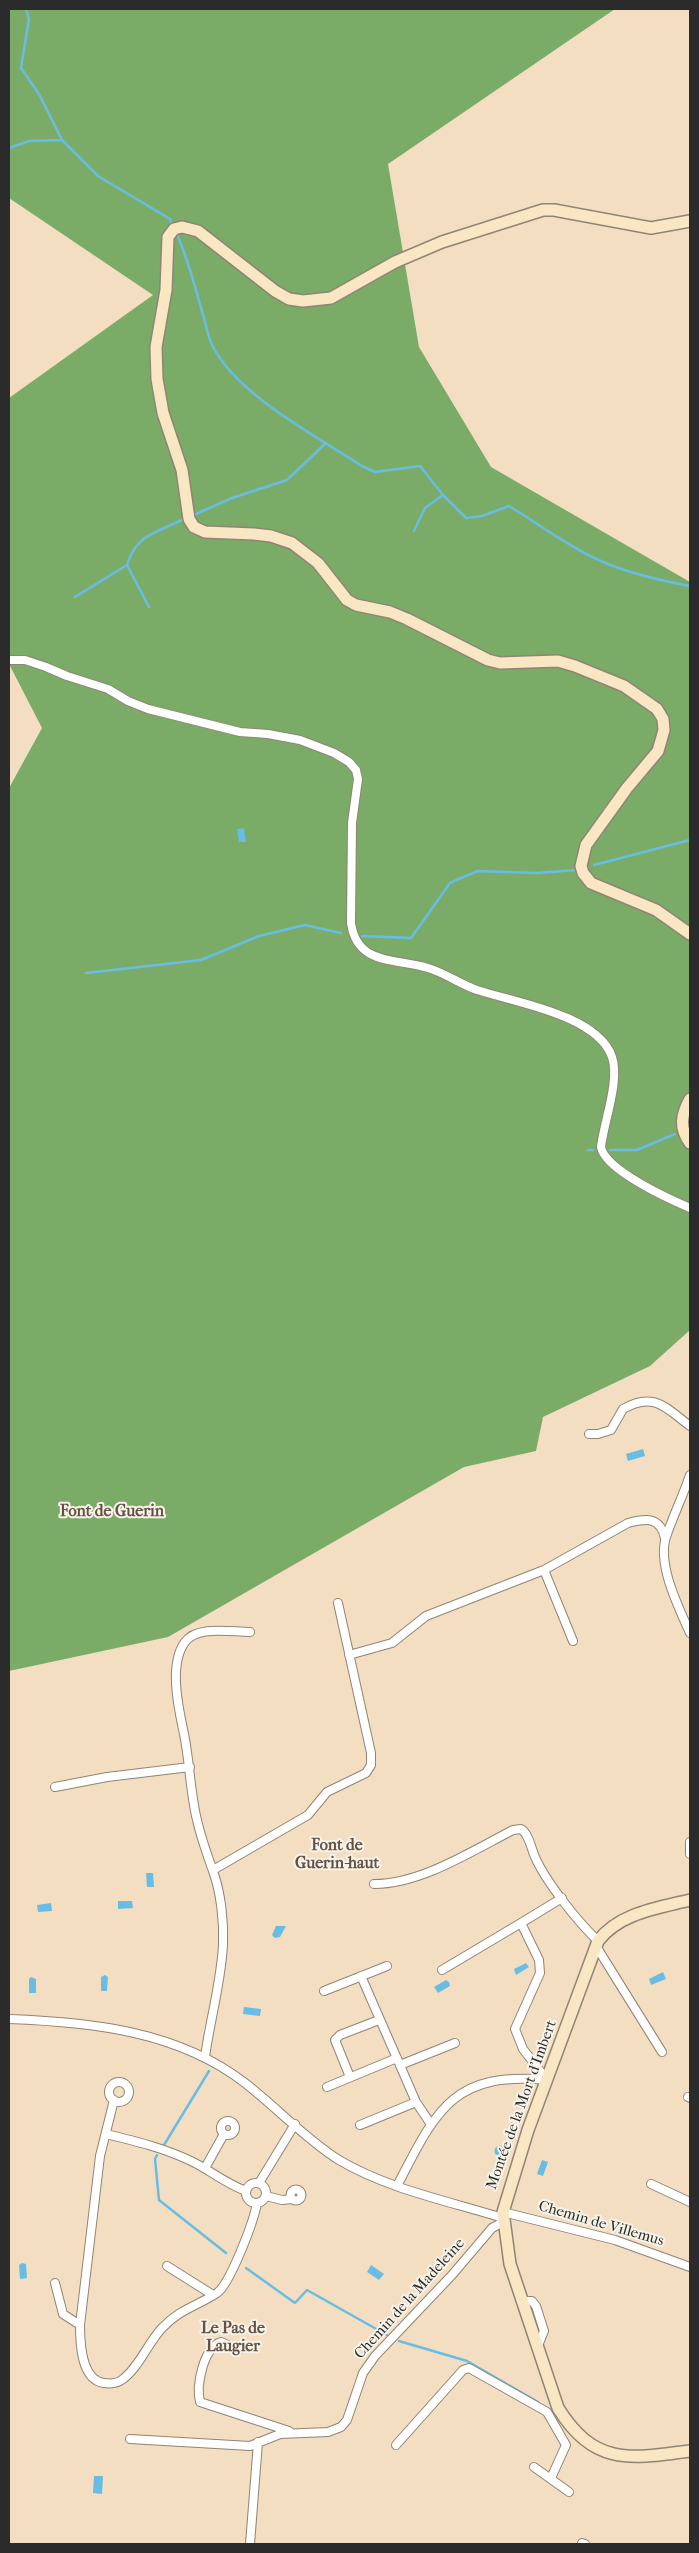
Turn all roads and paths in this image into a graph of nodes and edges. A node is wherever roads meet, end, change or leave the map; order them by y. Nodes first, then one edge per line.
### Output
1 (690, 221) edge
2 (9, 660) edge
3 (690, 934) edge
4 (690, 1099) edge
5 (690, 1143) edge
6 (690, 1208) edge
7 (690, 1426) edge
8 (589, 1434) dead end
9 (690, 1475) edge
10 (665, 1538) junction
11 (544, 1570) junction
12 (338, 1603) dead end
13 (250, 1632) dead end
14 (690, 1633) edge
15 (573, 1641) dead end
16 (348, 1655) junction
17 (190, 1767) junction
18 (55, 1787) dead end
19 (690, 1842) edge
20 (690, 1854) edge
21 (213, 1870) junction
22 (374, 1884) dead end
23 (562, 1898) junction
24 (690, 1900) edge
25 (521, 1923) junction
26 (597, 1944) junction
27 (387, 1966) dead end
28 (442, 1970) dead end
29 (361, 1976) junction
30 (324, 1991) dead end
31 (9, 2019) edge
32 (380, 2020) junction
33 (455, 2043) dead end
34 (662, 2052) dead end
35 (205, 2058) junction
36 (398, 2062) junction
37 (535, 2067) junction
38 (350, 2077) junction
39 (534, 2079) junction
40 (547, 2080) junction
41 (327, 2087) dead end
42 (114, 2100) dead end
43 (416, 2102) junction
44 (430, 2123) junction
45 (295, 2124) junction
46 (360, 2125) dead end
47 (106, 2134) junction
48 (224, 2134) dead end
49 (204, 2168) junction
50 (259, 2183) junction
51 (652, 2184) dead end
52 (397, 2186) junction
53 (246, 2191) junction
54 (266, 2196) junction
55 (292, 2198) dead end
56 (690, 2202) edge
57 (257, 2203) junction
58 (503, 2217) junction
59 (167, 2266) dead end
60 (690, 2267) edge
61 (55, 2283) dead end
62 (213, 2295) junction
63 (80, 2325) junction
64 (239, 2350) dead end
65 (552, 2410) junction
66 (295, 2433) junction
67 (130, 2439) dead end
68 (258, 2442) junction
69 (396, 2445) dead end
70 (690, 2451) edge
71 (534, 2467) dead end
72 (551, 2478) junction
73 (569, 2492) dead end
74 (250, 2544) edge

1 - 3 street
2 - 6 street
4 - 5 street
7 - 8 street
9 - 10 street
10 - 11 street
10 - 14 street
11 - 15 street
11 - 16 street
12 - 16 street
13 - 17 street
16 - 21 street
17 - 18 street
17 - 21 street
19 - 20 street
21 - 35 street
22 - 23 street
23 - 25 street
23 - 26 street
24 - 26 street, Montée de la Mort d'Imbert
25 - 28 street
25 - 37 street
26 - 34 street
26 - 40 street, Montée de la Mort d'Imbert
27 - 29 street
29 - 30 street
29 - 32 street
31 - 35 street, Chemin de Villemus
32 - 36 street
32 - 38 street
33 - 36 street
35 - 45 street, Chemin de Villemus
36 - 38 street
36 - 43 street
37 - 39 street
37 - 40 street
38 - 41 street
39 - 40 street
39 - 44 street
40 - 58 street, Montée de la Mort d'Imbert
42 - 47 street
43 - 44 street
43 - 46 street
44 - 52 street
45 - 50 street
45 - 52 street, Chemin de Villemus
47 - 49 street
47 - 63 street
48 - 49 street
49 - 53 street
50 - 53 street
50 - 54 street
51 - 56 street
52 - 58 street, Chemin de Villemus
53 - 57 street
54 - 55 street
54 - 57 street
57 - 62 street
58 - 60 street, Chemin de Villemus
58 - 65 street, Montée de la Mort d'Imbert
58 - 66 street, Chemin de la Madeleine
59 - 62 street
61 - 63 street
62 - 63 street
64 - 66 street
65 - 69 street
65 - 70 street, Montée de la Mort d'Imbert
65 - 72 street
66 - 68 street, Chemin de la Madeleine
67 - 68 street, Chemin de la Madeleine
68 - 74 street
71 - 72 street
72 - 73 street

